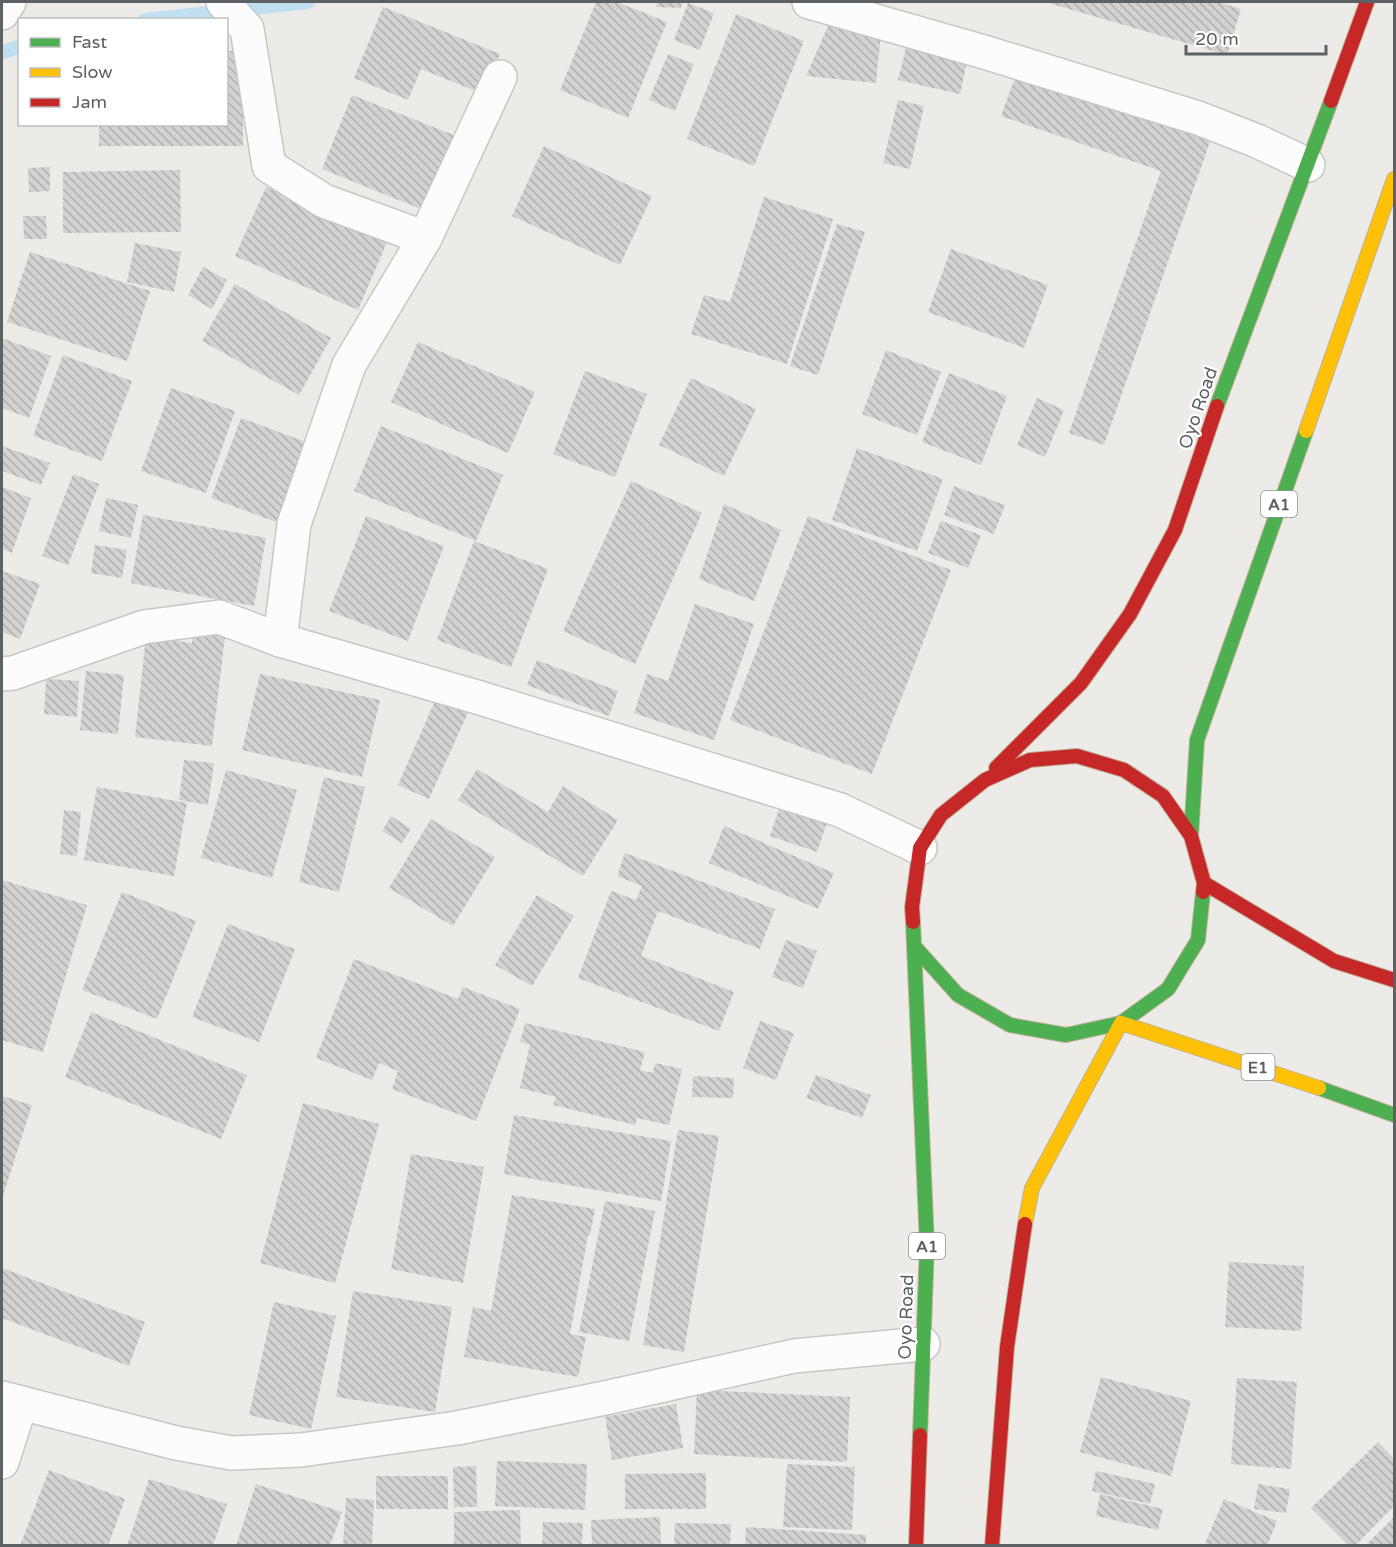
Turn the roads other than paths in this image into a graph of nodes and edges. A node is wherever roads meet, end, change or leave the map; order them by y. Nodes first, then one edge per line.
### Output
1 (9, 2) edge
2 (223, 2) edge
3 (808, 2) edge
4 (1367, 2) edge
5 (2, 13) edge
6 (500, 77) dead end
7 (1308, 165) junction
8 (1395, 179) edge
9 (425, 238) junction
10 (280, 640) junction
11 (2, 674) edge
12 (985, 780) junction
13 (1191, 836) junction
14 (920, 848) junction
15 (1204, 883) junction
16 (914, 946) junction
17 (1395, 980) edge
18 (1121, 1023) junction
19 (1395, 1115) edge
20 (923, 1344) junction
21 (11, 1400) edge
22 (2, 1462) edge
23 (916, 1545) edge
24 (992, 1545) edge

1 - 5 street
2 - 9 street
3 - 7 street
4 - 7 highway, Oyo Road
6 - 9 street
7 - 12 highway, Oyo Road
8 - 13 highway, A1
9 - 10 street
10 - 11 street
10 - 14 street
12 - 13 highway
12 - 14 highway
13 - 15 highway
14 - 16 highway, Oyo Road
15 - 17 highway
15 - 18 highway
16 - 18 highway
16 - 20 highway, Oyo Road / A1
18 - 19 highway, E1
18 - 24 highway
20 - 21 street
20 - 23 highway, Oyo Road / A1
21 - 22 street

